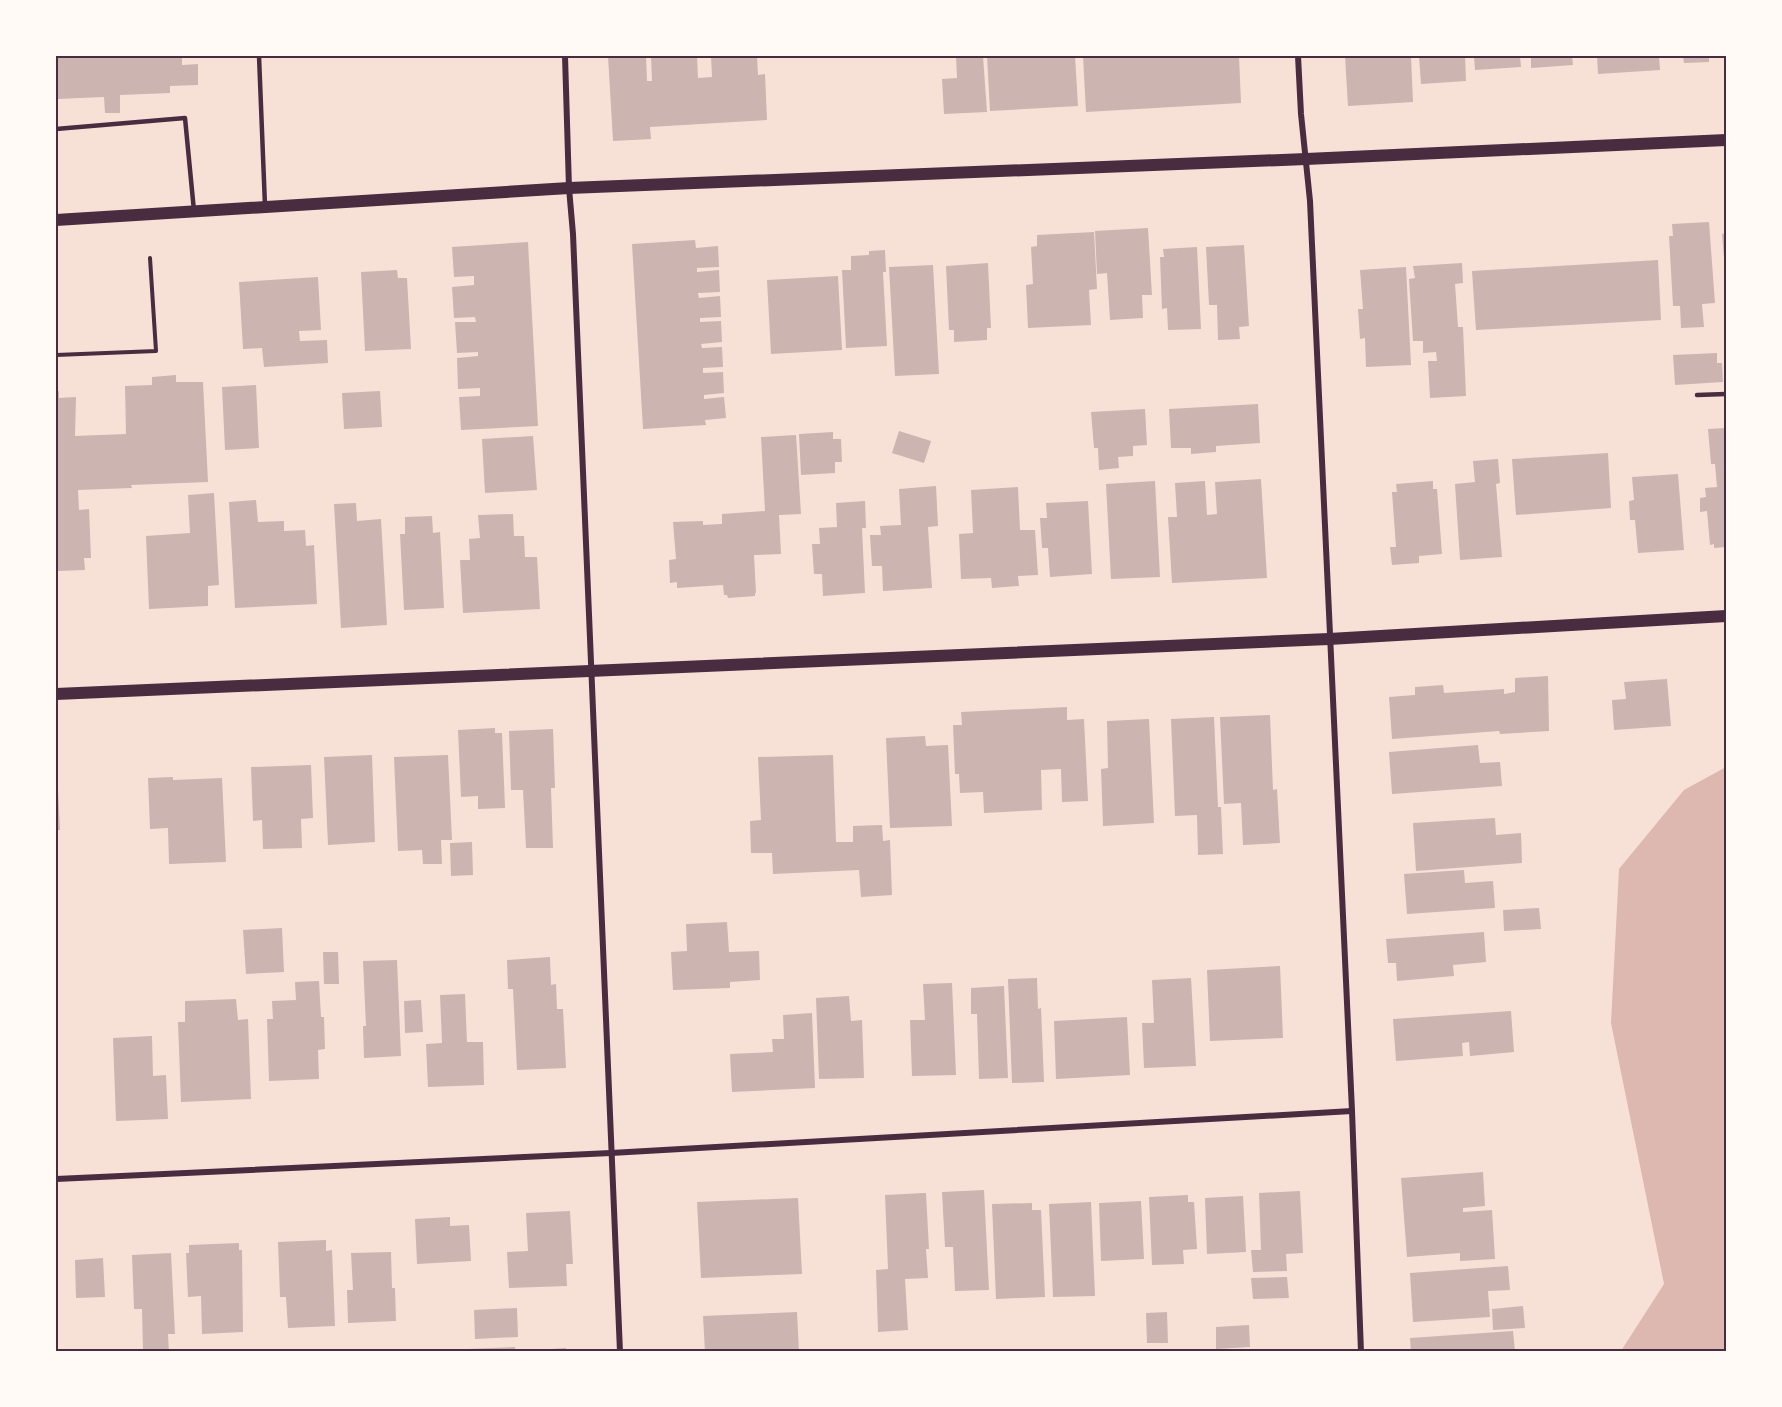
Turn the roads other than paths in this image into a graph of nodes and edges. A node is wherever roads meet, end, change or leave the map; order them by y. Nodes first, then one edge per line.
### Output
1 (259, 56) edge
2 (565, 56) edge
3 (1298, 56) edge
4 (56, 129) edge
5 (1726, 140) edge
6 (1306, 159) junction
7 (569, 188) junction
8 (265, 207) junction
9 (194, 211) junction
10 (56, 220) edge
11 (1726, 393) edge
12 (1697, 395) dead end
13 (1726, 616) edge
14 (1329, 639) junction
15 (590, 670) junction
16 (56, 694) edge
17 (1352, 1111) junction
18 (611, 1153) junction
19 (56, 1179) edge
20 (620, 1352) edge
21 (1361, 1352) edge

1 - 8 lane
2 - 7 street
3 - 6 street
4 - 9 lane
5 - 6 main road
6 - 7 main road
6 - 14 street
7 - 8 main road
7 - 15 street
8 - 9 main road
9 - 10 main road
11 - 12 lane
13 - 14 main road
14 - 15 main road
14 - 17 street
15 - 16 main road
15 - 18 street
17 - 18 street
17 - 21 street
18 - 19 street
18 - 20 street

